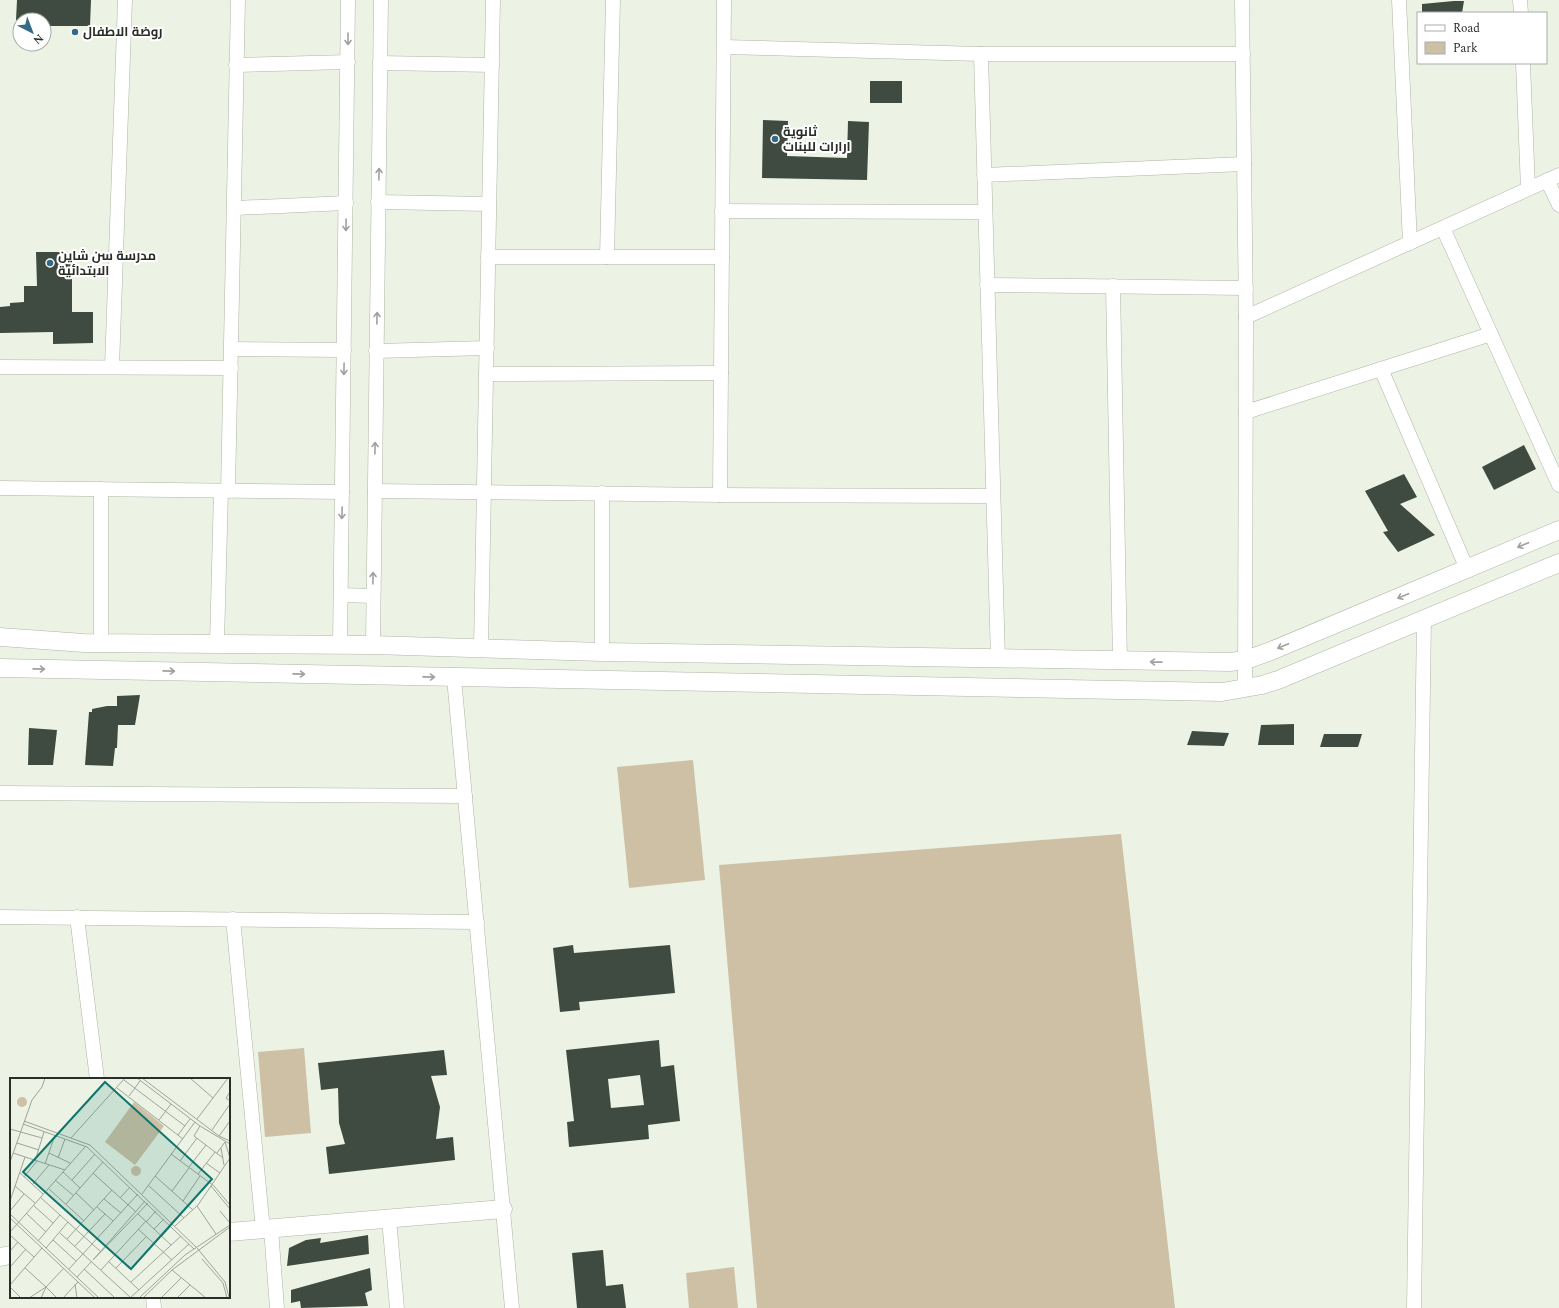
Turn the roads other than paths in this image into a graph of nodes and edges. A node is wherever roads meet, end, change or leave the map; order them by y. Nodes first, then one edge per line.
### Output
1 (125, 0) edge
2 (238, 0) edge
3 (348, 0) edge
4 (381, 0) edge
5 (493, 0) edge
6 (613, 0) edge
7 (724, 0) edge
8 (1242, 0) edge
9 (1399, 0) edge
10 (1520, 0) edge
11 (1521, 12) edge
12 (724, 48) junction
13 (981, 54) junction
14 (1243, 54) junction
15 (348, 62) junction
16 (380, 63) junction
17 (1523, 64) edge
18 (236, 65) junction
19 (492, 65) junction
20 (1244, 164) junction
21 (984, 174) junction
22 (1553, 177) edge
23 (1528, 189) junction
24 (378, 202) junction
25 (346, 203) junction
26 (489, 204) junction
27 (1559, 205) edge
28 (235, 208) junction
29 (722, 211) junction
30 (985, 212) junction
31 (1443, 228) junction
32 (1410, 243) junction
33 (488, 257) junction
34 (607, 257) junction
35 (722, 257) junction
36 (987, 285) junction
37 (1112, 286) junction
38 (1246, 288) junction
39 (1246, 317) junction
40 (1491, 334) junction
41 (487, 348) junction
42 (232, 349) junction
43 (344, 350) junction
44 (376, 352) junction
45 (0, 367) edge
46 (112, 367) junction
47 (231, 368) junction
48 (1381, 369) junction
49 (721, 373) junction
50 (486, 374) junction
51 (1246, 412) junction
52 (1559, 485) edge
53 (0, 488) edge
54 (101, 489) junction
55 (225, 491) junction
56 (375, 491) junction
57 (342, 492) junction
58 (484, 492) junction
59 (602, 493) junction
60 (720, 496) junction
61 (993, 496) junction
62 (1559, 530) edge
63 (1559, 562) edge
64 (1467, 568) junction
65 (341, 595) junction
66 (373, 596) junction
67 (1424, 619) junction
68 (0, 637) edge
69 (101, 642) junction
70 (217, 643) junction
71 (271, 645) junction
72 (340, 645) junction
73 (373, 645) junction
74 (481, 648) junction
75 (530, 650) junction
76 (602, 652) junction
77 (998, 660) junction
78 (1246, 660) junction
79 (1120, 662) junction
80 (0, 668) edge
81 (272, 674) junction
82 (454, 678) junction
83 (528, 679) junction
84 (1245, 688) junction
85 (0, 793) edge
86 (465, 796) junction
87 (0, 917) edge
88 (77, 917) junction
89 (233, 919) junction
90 (476, 922) junction
91 (97, 1078) edge
92 (503, 1209) junction
93 (389, 1219) junction
94 (267, 1229) junction
95 (230, 1232) edge
96 (10, 1255) edge
97 (0, 1257) edge
98 (152, 1298) edge
99 (154, 1308) edge
100 (277, 1308) edge
101 (397, 1308) edge
102 (512, 1308) edge
103 (1414, 1308) edge

1 - 46 street
2 - 18 street
3 -> 15 street
4 - 16 street
5 - 19 street
6 - 34 street
7 - 12 street
8 - 14 street
9 - 32 street
10 - 11 street
12 - 13 street
12 - 29 street
13 - 14 street
13 - 21 street
14 - 20 street
15 - 18 street
15 - 25 street
16 - 19 street
24 -> 16 street
17 - 23 street
18 - 28 street
19 - 26 street
20 - 21 street
20 - 38 street
21 - 30 street
22 - 23 street
22 - 27 street
23 - 31 street
24 - 26 street
44 -> 24 street
25 - 28 street
25 -> 43 street
26 - 33 street
28 - 42 street
29 - 30 street
29 - 35 street
30 - 36 street
31 - 32 street
31 - 40 street
32 - 39 street
33 - 34 street
33 - 41 street
34 - 35 street
35 - 49 street
36 - 37 street
36 - 61 street
37 - 38 street
37 - 79 street
38 - 39 street
39 - 51 street
40 - 48 street
40 - 52 street
41 - 44 street
41 - 50 street
42 - 43 street
42 - 47 street
43 -> 57 street
56 -> 44 street
45 - 46 street
46 - 47 street
47 - 55 street
48 - 51 street
48 - 64 street
49 - 50 street
49 - 60 street
50 - 58 street
51 - 78 street
53 - 54 street
54 - 55 street
54 - 69 street
55 - 57 street
55 - 70 street
56 - 58 street
66 -> 56 street
57 -> 65 street
58 - 59 street
58 - 74 street
59 - 60 street
59 - 76 street
60 - 61 street
61 - 77 street
62 -> 64 street
63 - 67 street
64 -> 78 street
65 - 66 street
65 - 72 street
66 - 73 street
67 - 84 street
67 - 103 street
68 - 69 street
69 - 70 street
70 - 71 street
71 - 72 street
71 - 81 street
72 - 73 street
73 - 74 street
74 - 75 street
75 - 76 street
75 - 83 street
76 - 77 street
77 - 79 street
78 -> 79 street
78 - 84 street
80 -> 81 street
81 -> 82 street
82 - 83 street
82 - 86 street
83 - 84 street
85 - 86 street
86 - 90 street
87 - 88 street
88 - 89 street
88 - 91 street
89 - 90 street
89 - 94 street
90 - 92 street
92 - 93 street
92 - 102 street
93 - 94 street
93 - 101 street
94 - 95 street
94 - 100 street
96 - 97 street
98 - 99 street

